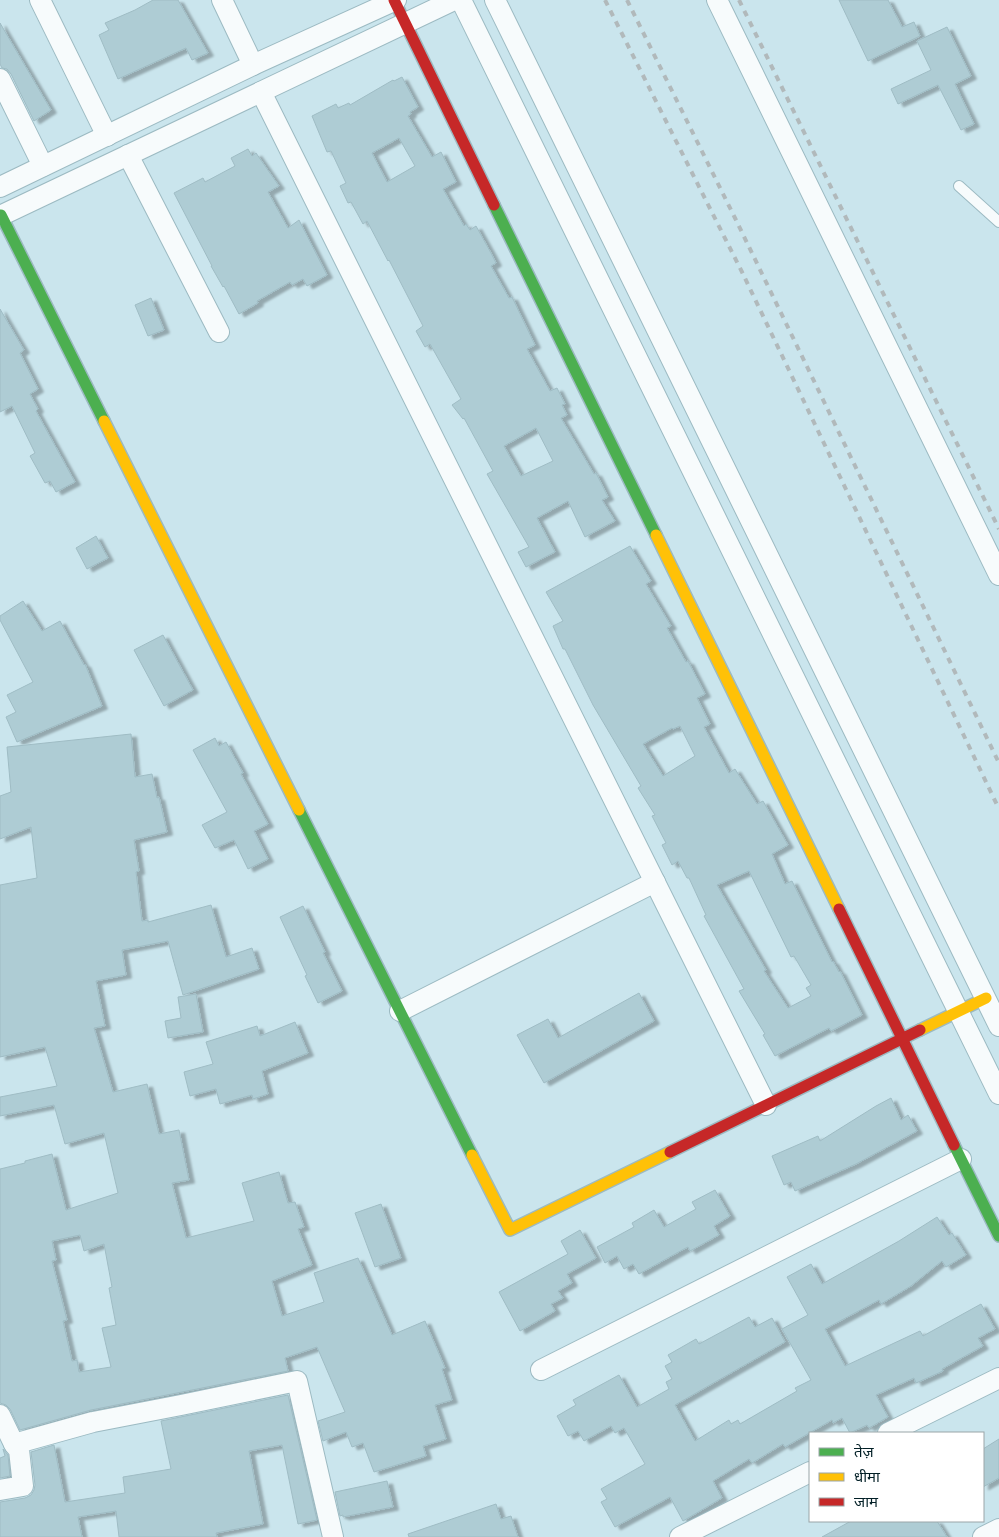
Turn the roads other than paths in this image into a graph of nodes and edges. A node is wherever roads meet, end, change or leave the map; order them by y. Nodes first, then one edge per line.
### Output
1 (40, 0) edge
2 (222, 0) edge
3 (395, 0) edge
4 (454, 0) edge
5 (461, 0) edge
6 (495, 0) edge
7 (717, 0) edge
8 (405, 23) junction
9 (254, 65) junction
10 (0, 79) edge
11 (261, 92) junction
12 (107, 136) junction
13 (128, 155) junction
14 (43, 166) junction
15 (959, 186) dead end
16 (0, 187) edge
17 (1, 216) edge
18 (999, 222) edge
19 (219, 332) dead end
20 (999, 575) edge
21 (655, 882) junction
22 (986, 998) junction
23 (400, 1011) junction
24 (958, 1011) junction
25 (999, 1026) edge
26 (902, 1039) junction
27 (999, 1094) edge
28 (766, 1105) junction
29 (961, 1159) junction
30 (999, 1236) edge
31 (541, 1370) dead end
32 (999, 1378) edge
33 (0, 1415) edge
34 (890, 1432) edge
35 (14, 1444) junction
36 (809, 1472) edge
37 (0, 1490) edge
38 (999, 1529) edge
39 (333, 1537) edge
40 (680, 1537) edge
41 (982, 1537) edge

1 - 12 street
2 - 9 street
3 - 8 street
3 - 9 street
4 - 8 street
5 - 24 street
6 - 22 street
7 - 20 street
8 - 11 street
8 - 26 street
9 - 12 street
10 - 14 street
11 - 13 street
11 - 21 street
12 - 14 street
13 - 17 street
13 - 19 street
14 - 16 street
15 - 18 lane
17 - 23 street
21 - 23 street
21 - 28 street
22 - 24 street
22 - 25 street
23 - 28 street
24 - 26 street
24 - 27 street
26 - 28 street
26 - 29 street
29 - 30 street
29 - 31 street
32 - 34 street
33 - 35 street
35 - 37 street
35 - 39 street
36 - 40 street
38 - 41 street

